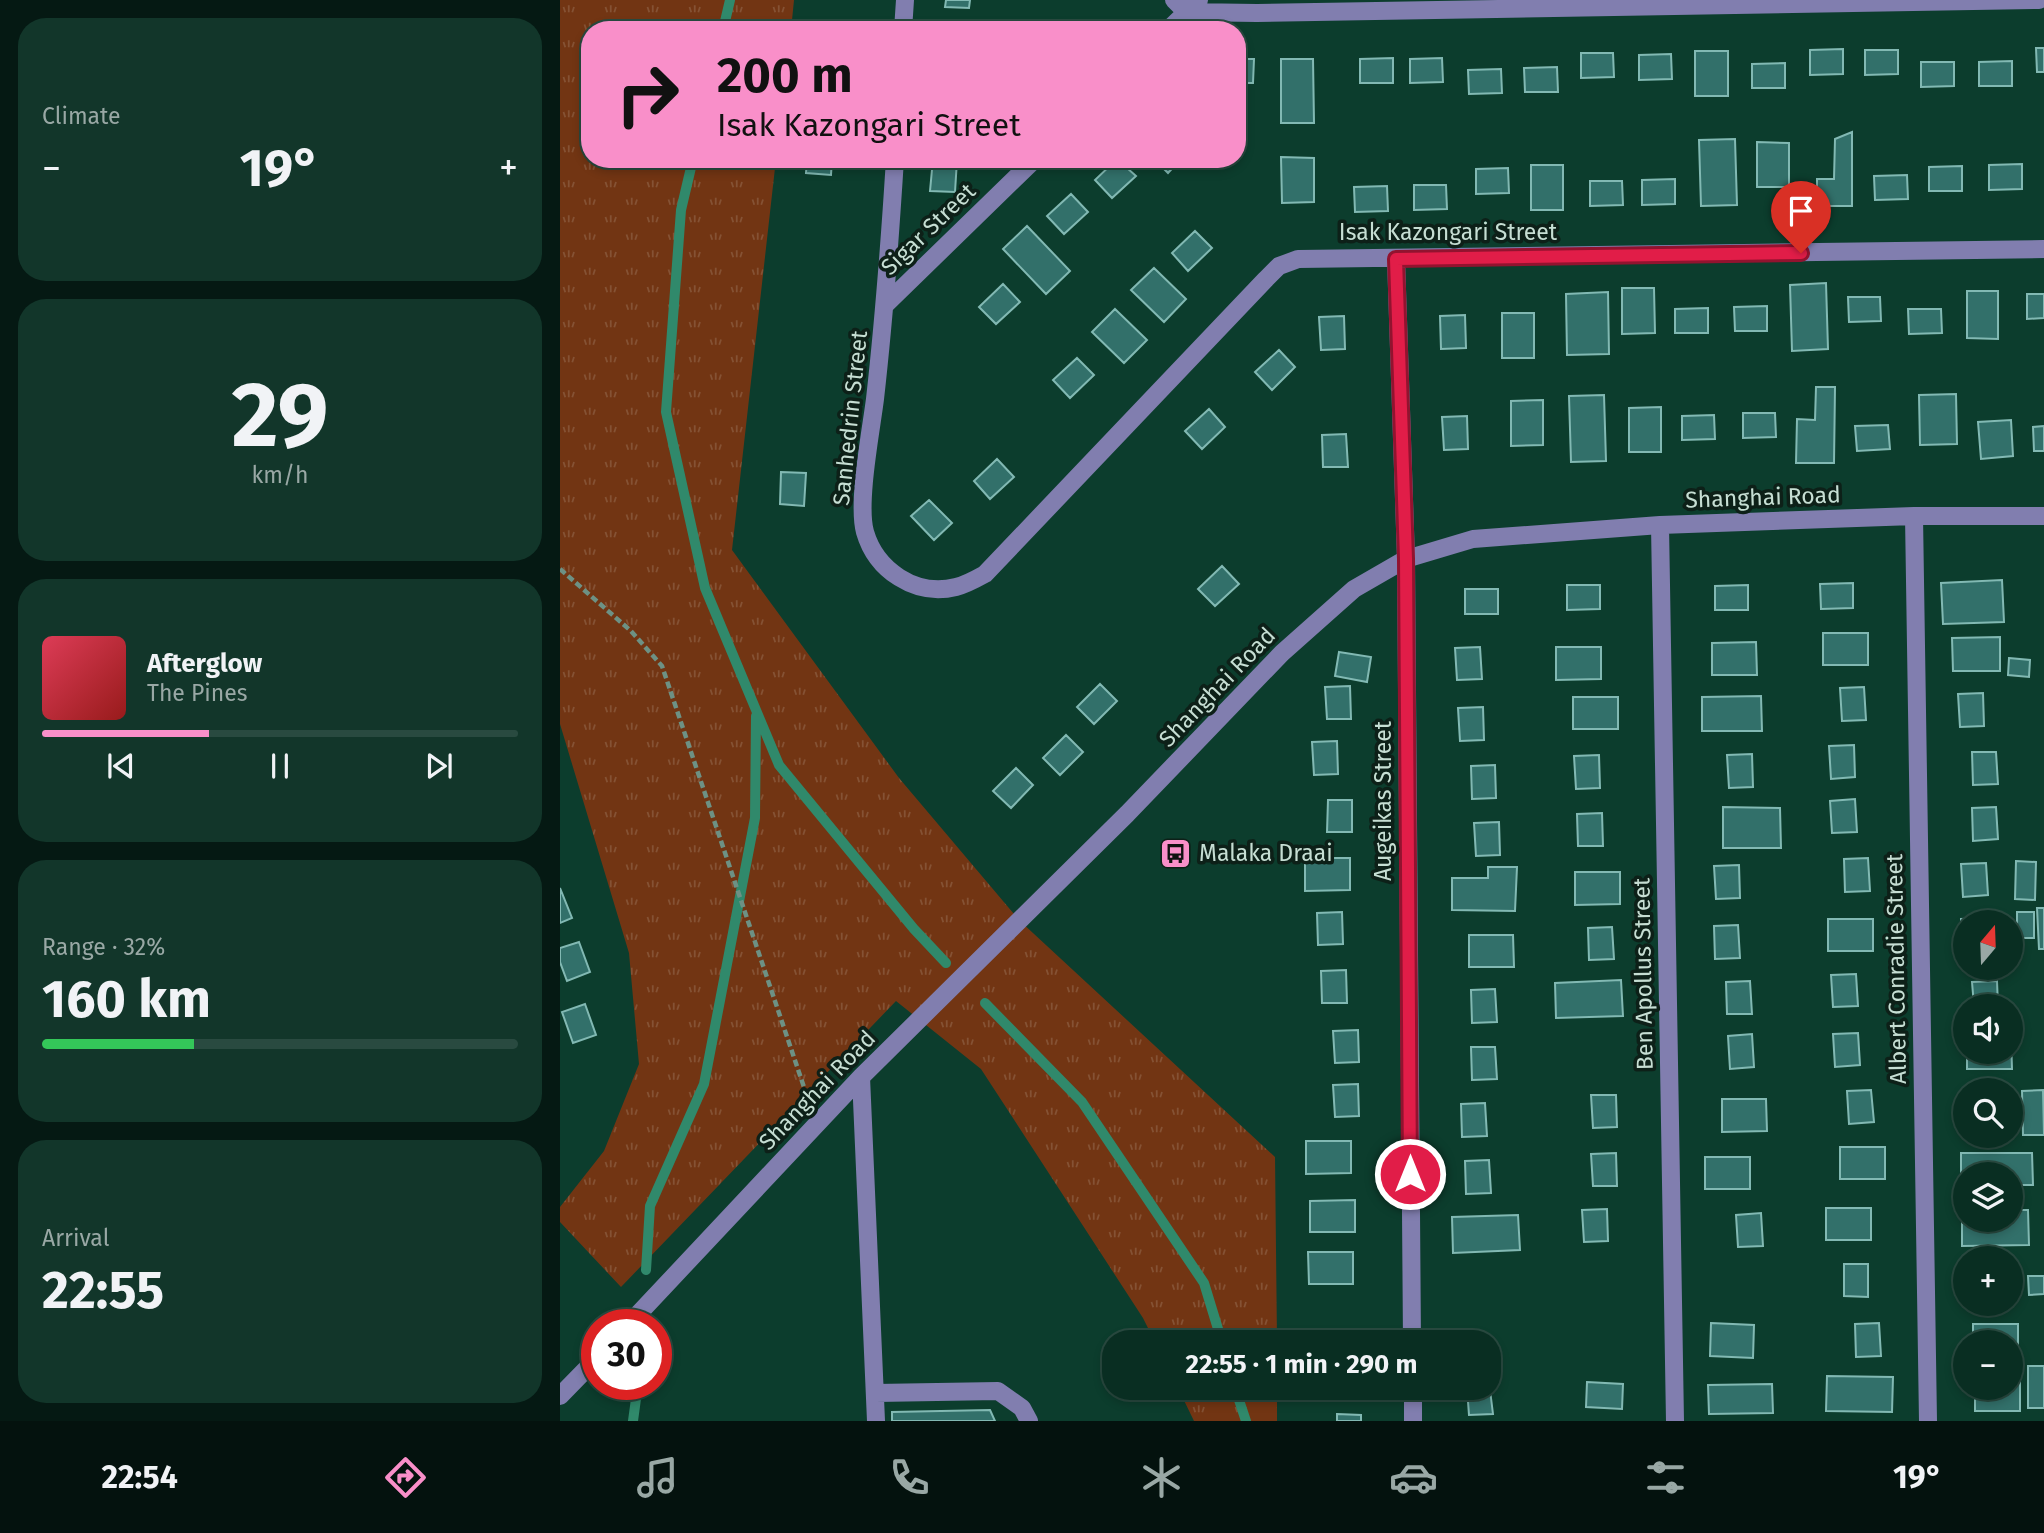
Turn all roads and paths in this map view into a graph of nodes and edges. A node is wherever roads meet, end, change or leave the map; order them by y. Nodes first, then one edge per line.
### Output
1 (905, 0) edge
2 (2039, 0) edge
3 (1186, 4) edge
4 (904, 21) edge
5 (1174, 21) edge
6 (894, 168) edge
7 (1026, 168) edge
8 (2044, 249) edge
9 (1396, 259) junction
10 (886, 305) junction
11 (1914, 516) junction
12 (2044, 516) edge
13 (1660, 525) junction
14 (1406, 559) junction
15 (560, 569) edge
16 (985, 575) joint
17 (861, 1077) junction
18 (817, 1125) junction
19 (643, 1309) edge
20 (1412, 1330) edge
21 (581, 1374) edge
22 (876, 1393) junction
23 (560, 1396) edge
24 (1413, 1400) edge
25 (876, 1421) edge
26 (1029, 1421) edge
27 (1413, 1421) edge
28 (1675, 1421) edge
29 (1928, 1421) edge

1 - 4 street
2 - 3 street
3 - 5 street
6 - 10 street, Sanhedrin Street
7 - 10 street, Sigar Street
8 - 9 street, Isak Kazongari Street
9 - 14 street, Augeikas Street
9 - 16 street, Isak Kazongari Street
10 - 16 street, Sanhedrin Street
11 - 12 street, Shanghai Road
11 - 13 street, Shanghai Road
11 - 29 street, Albert Conradie Street
13 - 14 street, Shanghai Road
13 - 28 street, Ben Apollus Street
14 - 17 street, Shanghai Road
14 - 20 street, Augeikas Street
15 - 18 path
17 - 18 street, Shanghai Road
17 - 22 street
18 - 19 street, Shanghai Road
21 - 23 street
22 - 25 street
22 - 26 street
24 - 27 street

